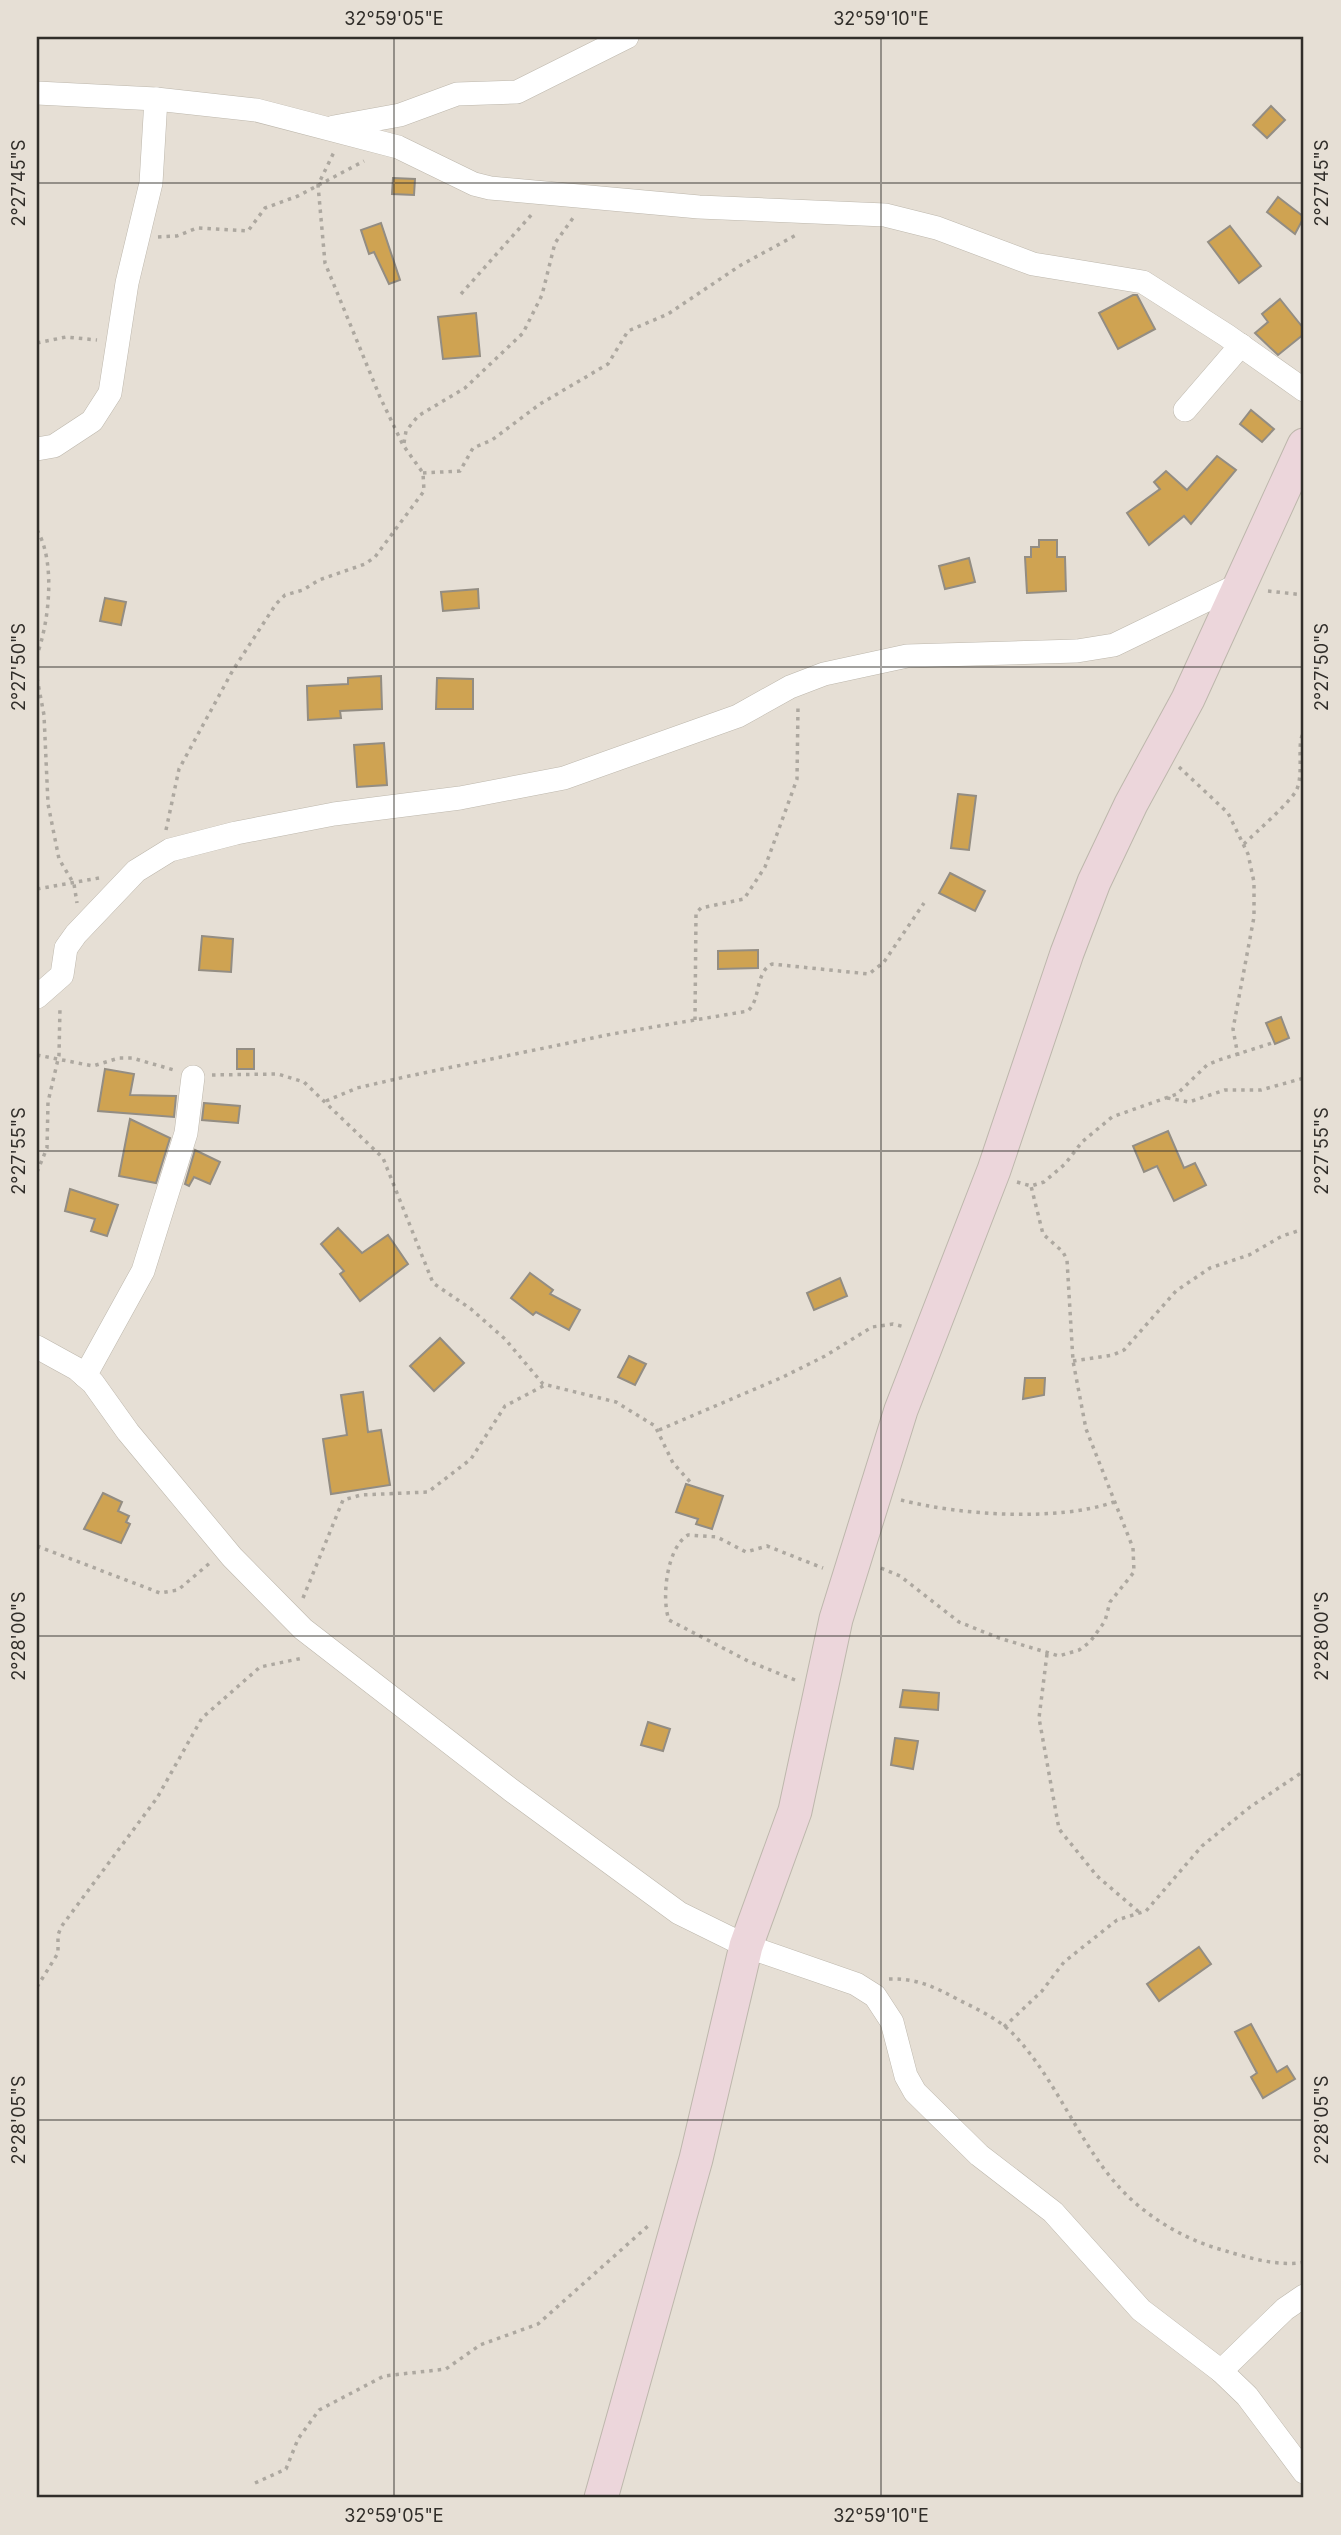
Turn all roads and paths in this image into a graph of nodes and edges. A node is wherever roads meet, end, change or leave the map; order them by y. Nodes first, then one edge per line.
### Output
1 (627, 37) edge
2 (37, 93) edge
3 (156, 99) junction
4 (324, 129) junction
5 (348, 134) junction
6 (367, 160) dead end
7 (318, 185) junction
8 (549, 192) junction
9 (576, 195) junction
10 (832, 212) junction
11 (137, 243) junction
12 (461, 294) dead end
13 (37, 343) edge
14 (119, 343) junction
15 (1241, 345) junction
16 (1304, 390) edge
17 (1185, 410) dead end
18 (1304, 444) edge
19 (403, 445) junction
20 (37, 449) edge
21 (423, 473) junction
22 (37, 530) edge
23 (1243, 584) junction
24 (1304, 595) edge
25 (37, 655) edge
26 (37, 678) edge
27 (803, 681) junction
28 (1304, 732) edge
29 (1161, 748) junction
30 (164, 835) dead end
31 (1244, 844) junction
32 (74, 884) junction
33 (37, 889) edge
34 (924, 903) dead end
35 (69, 942) junction
36 (61, 978) junction
37 (37, 997) edge
38 (695, 1020) junction
39 (1272, 1044) dead end
40 (37, 1055) edge
41 (1238, 1056) junction
42 (59, 1058) junction
43 (193, 1077) junction
44 (1304, 1078) edge
45 (1167, 1098) junction
46 (326, 1101) junction
47 (994, 1170) junction
48 (37, 1172) edge
49 (1031, 1186) junction
50 (37, 1205) edge
51 (37, 1214) edge
52 (1304, 1229) edge
53 (931, 1333) junction
54 (37, 1347) edge
55 (1073, 1361) junction
56 (85, 1376) junction
57 (545, 1385) junction
58 (659, 1430) junction
59 (692, 1485) dead end
60 (874, 1493) junction
61 (1114, 1502) junction
62 (37, 1546) edge
63 (225, 1548) junction
64 (852, 1565) junction
65 (293, 1619) junction
66 (332, 1652) junction
67 (1047, 1654) junction
68 (822, 1692) junction
69 (1304, 1771) edge
70 (1140, 1913) junction
71 (746, 1946) junction
72 (856, 1984) junction
73 (37, 1987) edge
74 (1004, 2027) junction
75 (649, 2226) dead end
76 (1304, 2262) edge
77 (1304, 2296) edge
78 (1221, 2371) junction
79 (1304, 2472) edge
80 (255, 2483) dead end
81 (601, 2498) edge

1 - 4 street
2 - 3 street
3 - 4 street
3 - 11 street
4 - 5 street
5 - 7 path
5 - 8 street
6 - 7 path
7 - 11 path
7 - 19 path
8 - 9 street
8 - 12 path
9 - 10 street
9 - 19 path
10 - 15 street
10 - 21 path
11 - 14 street
13 - 14 path
14 - 20 street
15 - 16 street
15 - 17 street
18 - 23 main road
19 - 21 path
21 - 30 path
22 - 25 path
23 - 24 path
23 - 27 street
23 - 29 main road
26 - 32 path
27 - 35 street
27 - 38 path
28 - 31 path
29 - 31 path
29 - 47 main road
31 - 41 path
32 - 33 path
32 - 35 path
34 - 38 path
35 - 36 street
36 - 37 street
36 - 42 path
38 - 46 path
39 - 41 path
40 - 42 path
41 - 45 path
42 - 43 path
42 - 48 path
43 - 46 path
43 - 56 street
44 - 45 path
45 - 49 path
46 - 57 path
47 - 49 path
47 - 53 main road
49 - 55 path
50 - 51 path
52 - 55 path
53 - 58 path
53 - 60 main road
54 - 56 street
55 - 61 path
56 - 63 street
57 - 58 path
57 - 65 path
58 - 59 path
60 - 61 path
60 - 64 main road
61 - 67 path
62 - 63 path
63 - 65 street
64 - 67 path
64 - 68 main road
64 - 68 path
65 - 66 street
66 - 71 street
66 - 73 path
67 - 70 path
68 - 71 main road
69 - 70 path
70 - 74 path
71 - 72 street
71 - 81 main road
72 - 74 path
72 - 78 street
74 - 76 path
75 - 80 path
77 - 78 street
78 - 79 street

